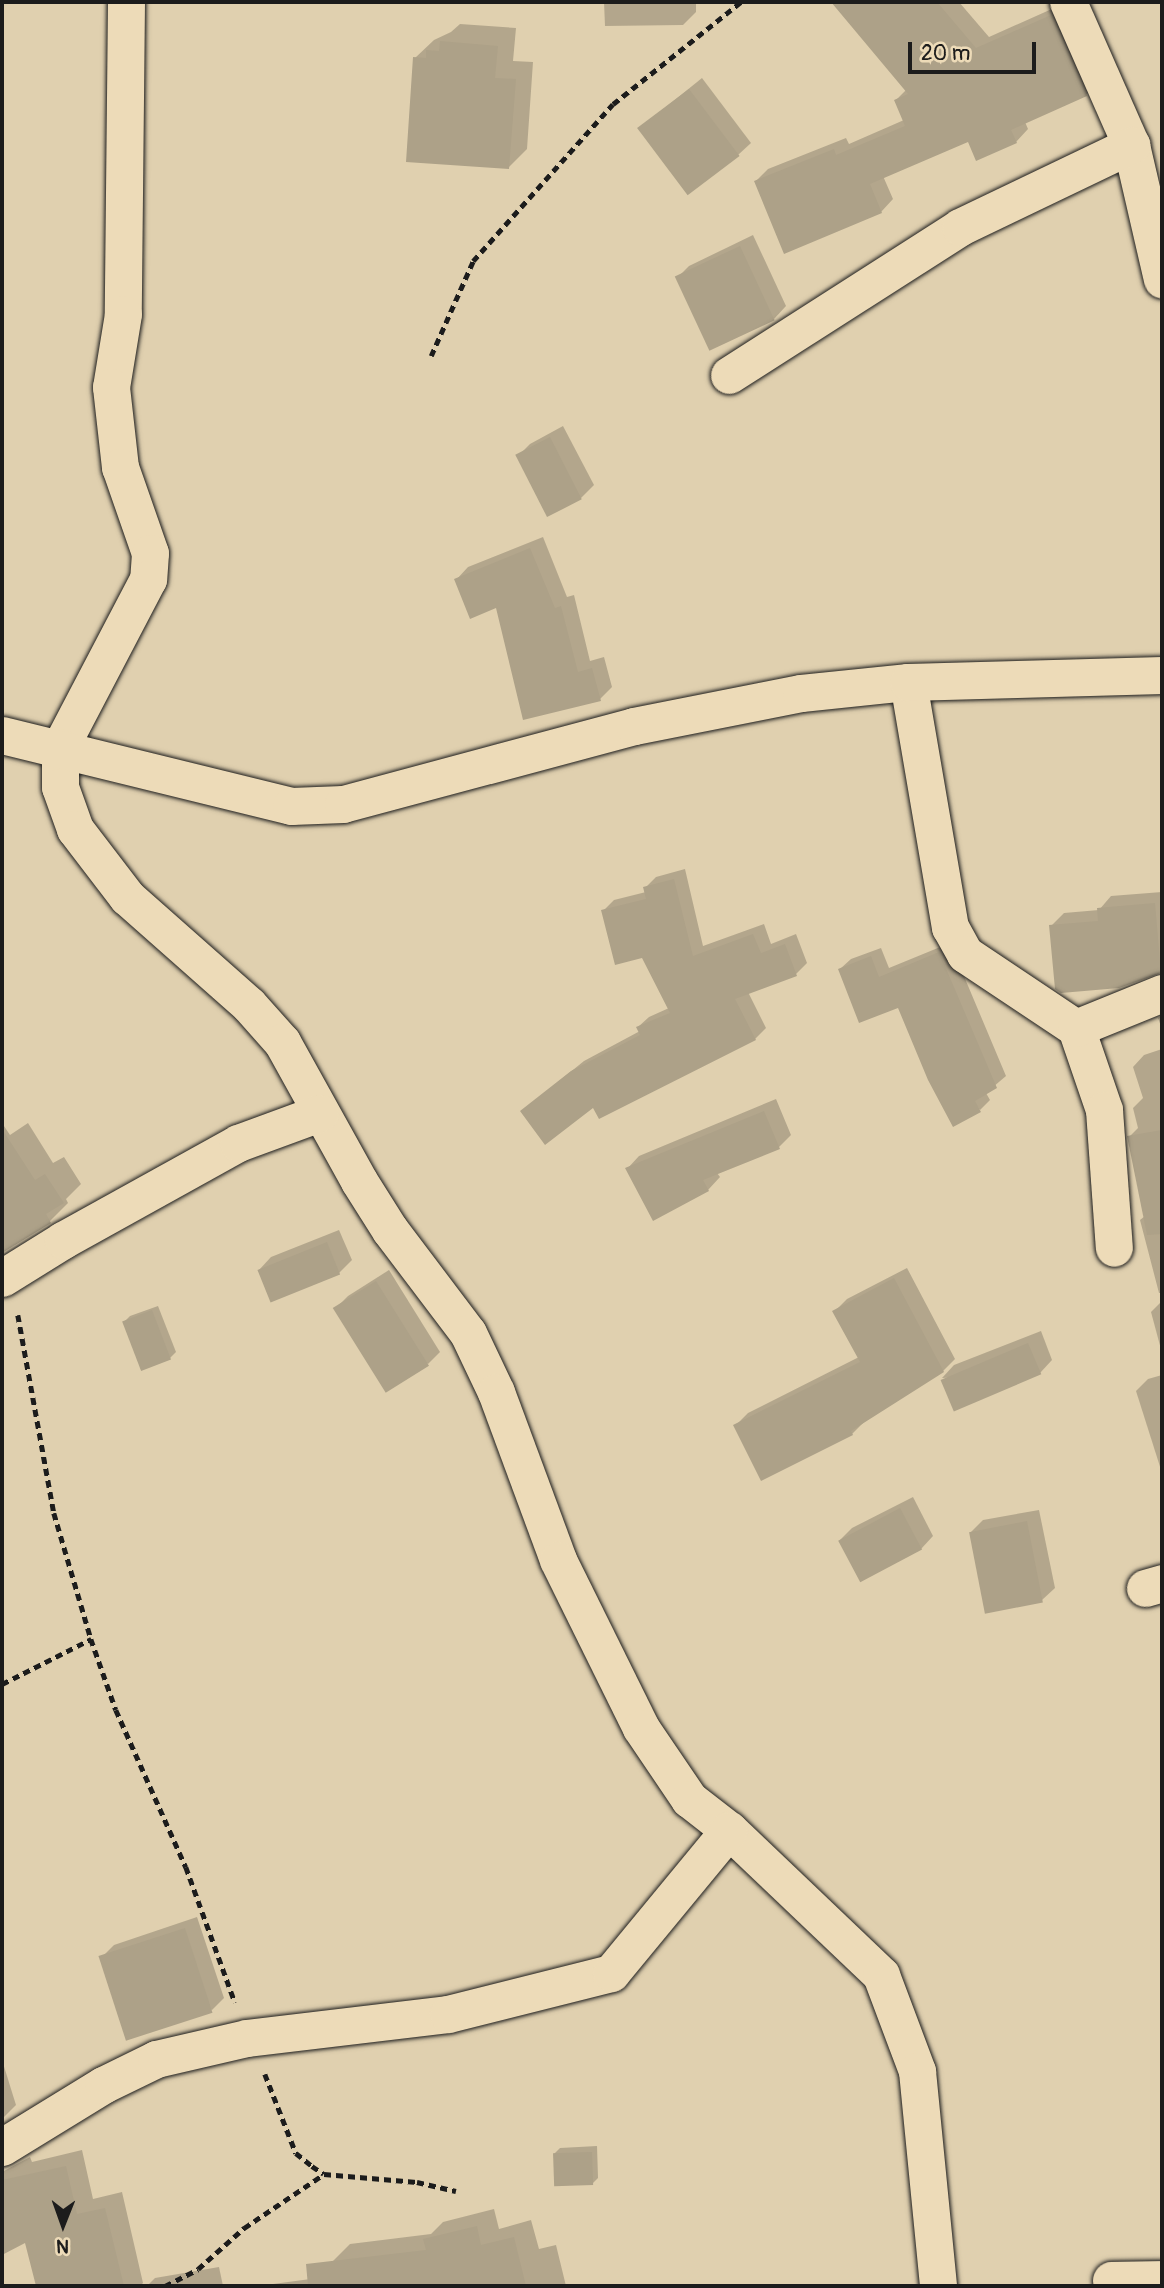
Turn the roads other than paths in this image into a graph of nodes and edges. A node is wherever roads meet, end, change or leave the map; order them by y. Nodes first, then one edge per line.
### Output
1 (127, 2) edge
2 (1068, 2) edge
3 (1131, 145) junction
4 (1162, 279) edge
5 (729, 375) dead end
6 (1162, 675) edge
7 (908, 682) junction
8 (2, 735) edge
9 (60, 747) junction
10 (1162, 993) edge
11 (1076, 1028) junction
12 (320, 1113) junction
13 (1114, 1248) dead end
14 (5, 1276) edge
15 (729, 1830) junction
16 (2, 2147) edge
17 (1162, 2279) edge
18 (1111, 2280) dead end
19 (938, 2286) edge

1 - 9 street
2 - 3 street
3 - 4 street
3 - 5 street
6 - 7 street
7 - 9 street
7 - 11 street
8 - 9 street
9 - 12 street
10 - 11 street
11 - 13 street
12 - 14 street
12 - 15 street
15 - 16 street
15 - 19 street
17 - 18 street

